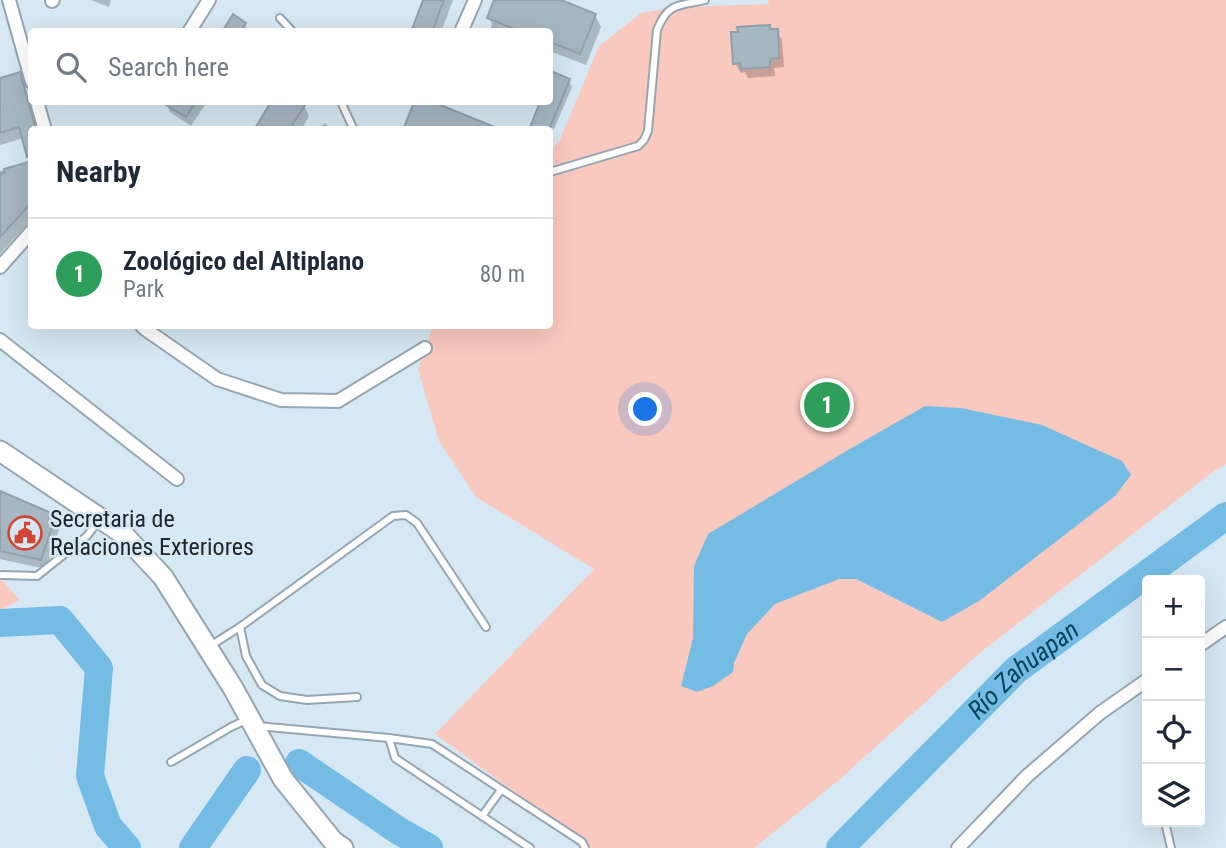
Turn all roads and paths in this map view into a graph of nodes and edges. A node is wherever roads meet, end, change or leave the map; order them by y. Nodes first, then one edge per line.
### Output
1 (9, 0) edge
2 (209, 0) edge
3 (475, 0) edge
4 (705, 0) edge
5 (280, 18) dead end
6 (192, 28) edge
7 (289, 28) edge
8 (463, 28) edge
9 (28, 68) edge
10 (38, 105) edge
11 (342, 105) edge
12 (44, 126) edge
13 (352, 126) edge
14 (553, 171) edge
15 (28, 236) edge
16 (0, 267) edge
17 (146, 329) edge
18 (0, 340) edge
19 (425, 348) dead end
20 (0, 451) edge
21 (177, 479) dead end
22 (100, 518) junction
23 (2, 575) dead end
24 (1226, 626) edge
25 (240, 627) junction
26 (486, 627) dead end
27 (1205, 641) edge
28 (208, 648) junction
29 (1142, 684) edge
30 (357, 696) dead end
31 (252, 722) junction
32 (389, 738) junction
33 (172, 762) dead end
34 (501, 790) junction
35 (482, 816) junction
36 (1166, 827) edge
37 (343, 848) edge
38 (530, 848) edge
39 (585, 848) edge
40 (958, 848) edge
41 (1171, 848) edge

1 - 9 street
2 - 6 street
3 - 8 street
4 - 14 lane
5 - 7 lane
10 - 12 street
11 - 13 lane
15 - 16 street
17 - 19 street
18 - 21 street
20 - 22 main road
22 - 23 lane
22 - 28 main road
24 - 27 street
25 - 26 lane
25 - 28 lane
25 - 30 lane
28 - 31 main road
29 - 40 street
31 - 32 lane
31 - 33 lane
31 - 37 main road
32 - 34 lane
32 - 35 lane
34 - 35 lane
34 - 39 lane
35 - 38 lane
36 - 41 lane

